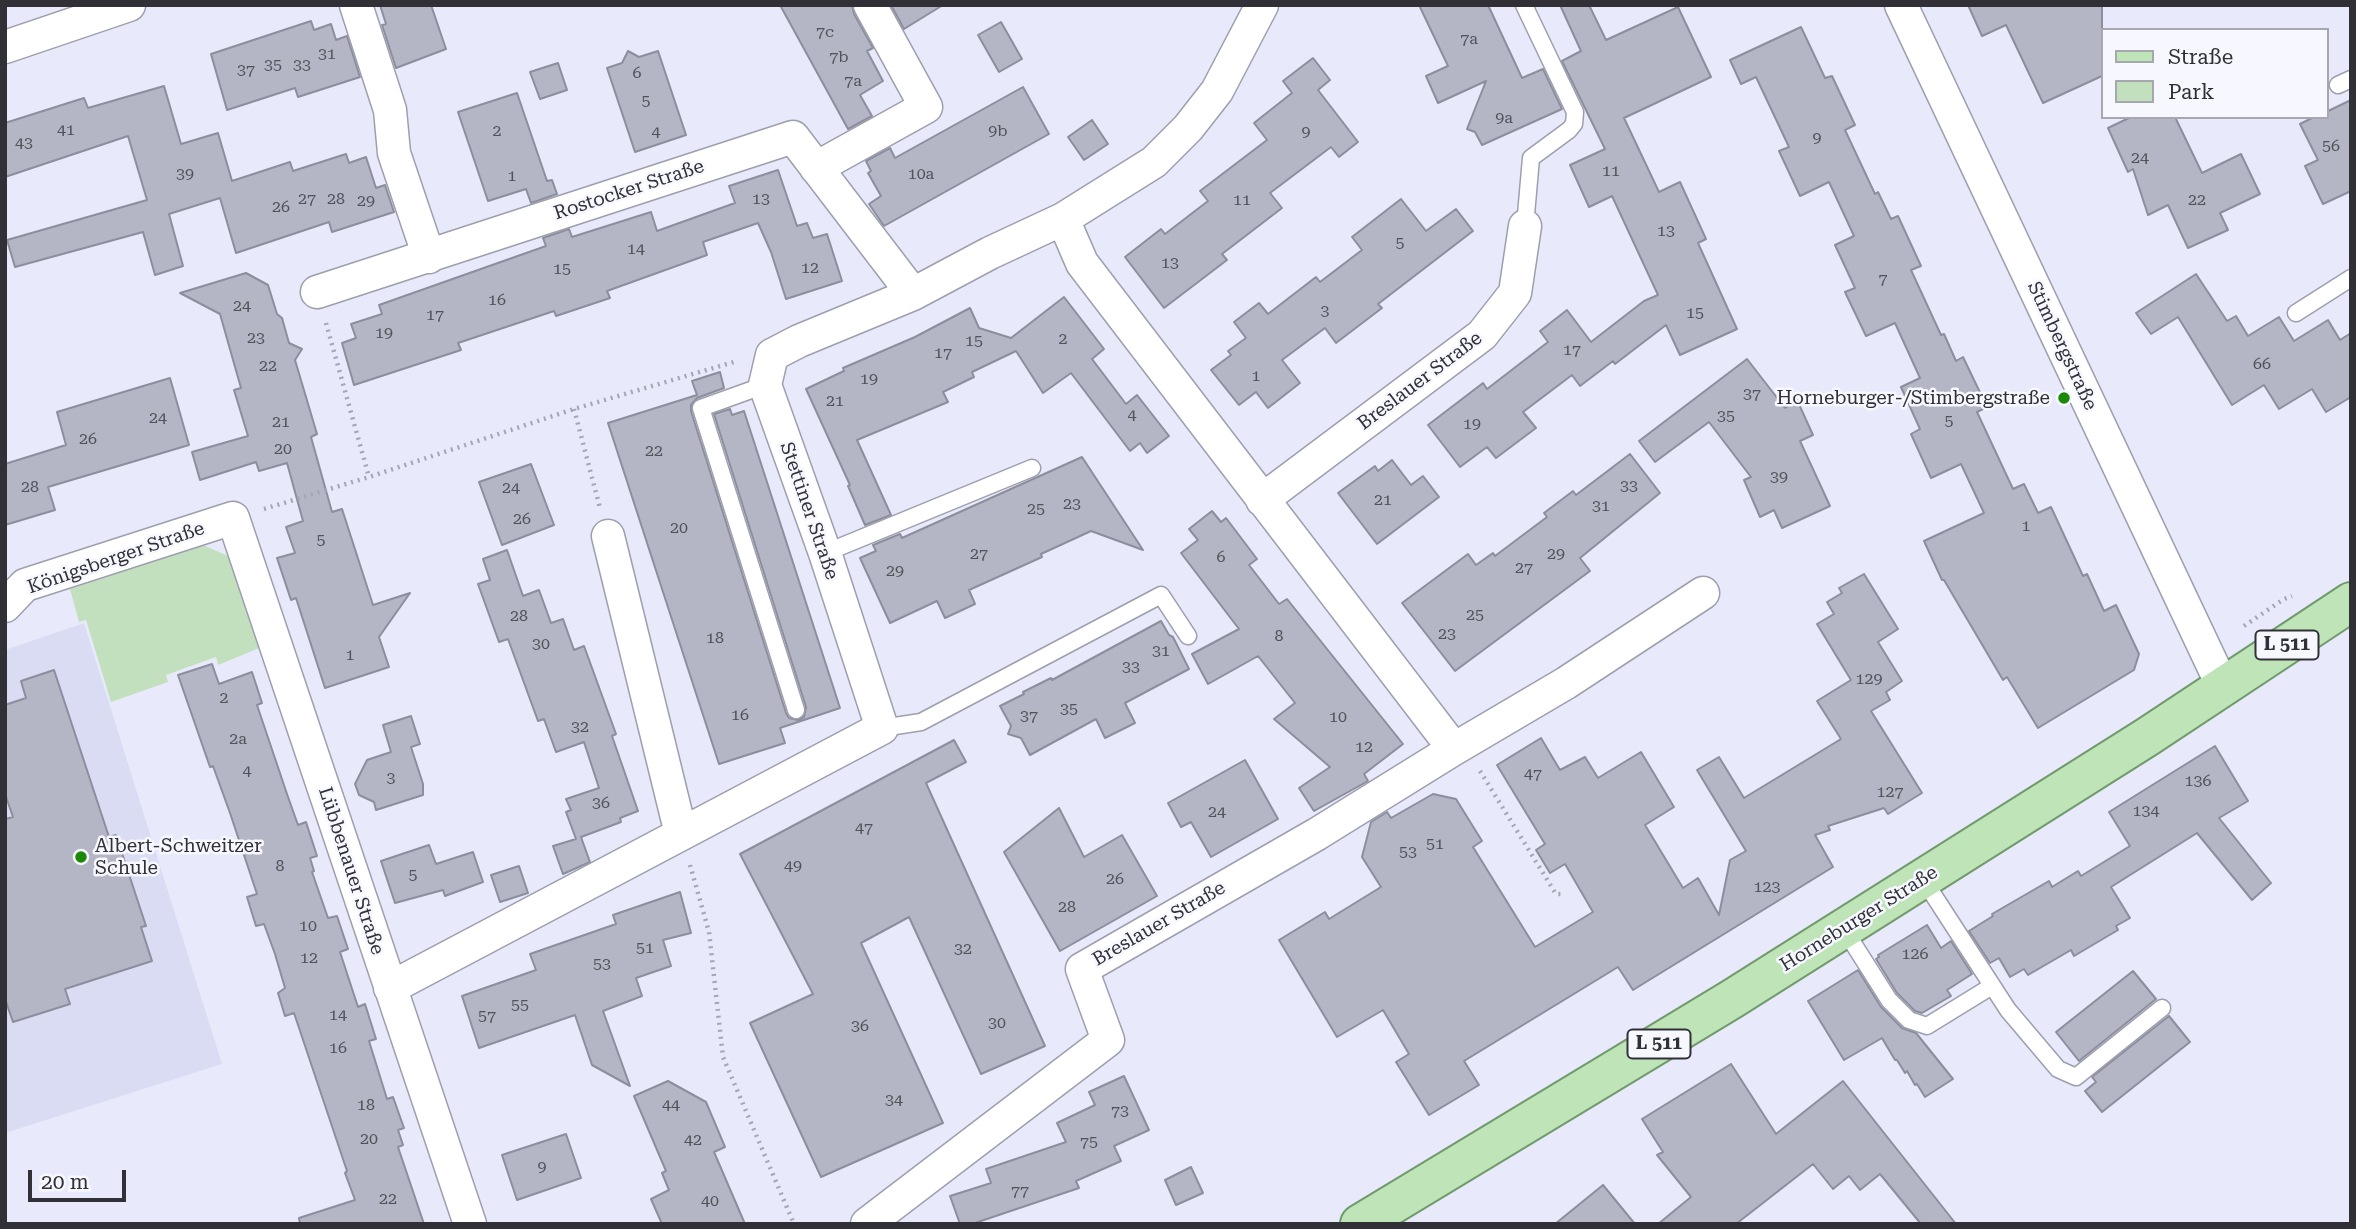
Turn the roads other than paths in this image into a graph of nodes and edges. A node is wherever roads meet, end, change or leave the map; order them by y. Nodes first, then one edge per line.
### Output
1 (129, 5) edge
2 (356, 5) edge
3 (870, 5) edge
4 (1262, 5) edge
5 (1524, 5) edge
6 (1901, 5) edge
7 (5, 47) edge
8 (816, 168) junction
9 (1063, 219) junction
10 (1525, 226) joint
11 (429, 257) junction
12 (2351, 278) edge
13 (317, 292) road end
14 (913, 294) junction
15 (2296, 313) dead end
16 (765, 385) junction
17 (1032, 468) dead end
18 (1262, 500) junction
19 (233, 518) joint
20 (608, 536) road end
21 (825, 553) junction
22 (1703, 593) dead end
23 (2351, 602) edge
24 (5, 606) edge
25 (1188, 636) dead end
26 (2223, 687) junction
27 (796, 710) dead end
28 (882, 728) junction
29 (1459, 746) junction
30 (681, 834) junction
31 (1923, 878) junction
32 (1844, 929) junction
33 (1992, 986) junction
34 (390, 988) junction
35 (2162, 1008) dead end
36 (470, 1224) edge
37 (867, 1224) edge
38 (1360, 1224) edge

1 - 7 street
2 - 11 street
3 - 8 street
4 - 9 street
5 - 10 lane
6 - 26 street, Stimbergstraße
8 - 11 street, Rostocker Straße
8 - 14 street, Rostocker Straße
9 - 14 street
9 - 18 street
10 - 18 street, Breslauer Straße
11 - 13 street, Rostocker Straße
12 - 15 lane
14 - 16 street
16 - 21 street, Stettiner Straße
16 - 27 lane
17 - 21 lane
18 - 29 street
19 - 24 street, Königsberger Straße
19 - 34 street, Lübbenauer Straße
20 - 30 street
21 - 28 street, Stettiner Straße
22 - 29 street, Breslauer Straße
23 - 26 main road, Horneburger Straße / L 511
25 - 28 lane
26 - 31 main road, Horneburger Straße / L 511
28 - 30 street
29 - 37 street, Breslauer Straße
30 - 34 street
31 - 32 main road, Horneburger Straße / L 511
31 - 33 lane
32 - 33 lane
32 - 38 main road, Horneburger Straße / L 511
33 - 35 lane
34 - 36 street, Lübbenauer Straße

